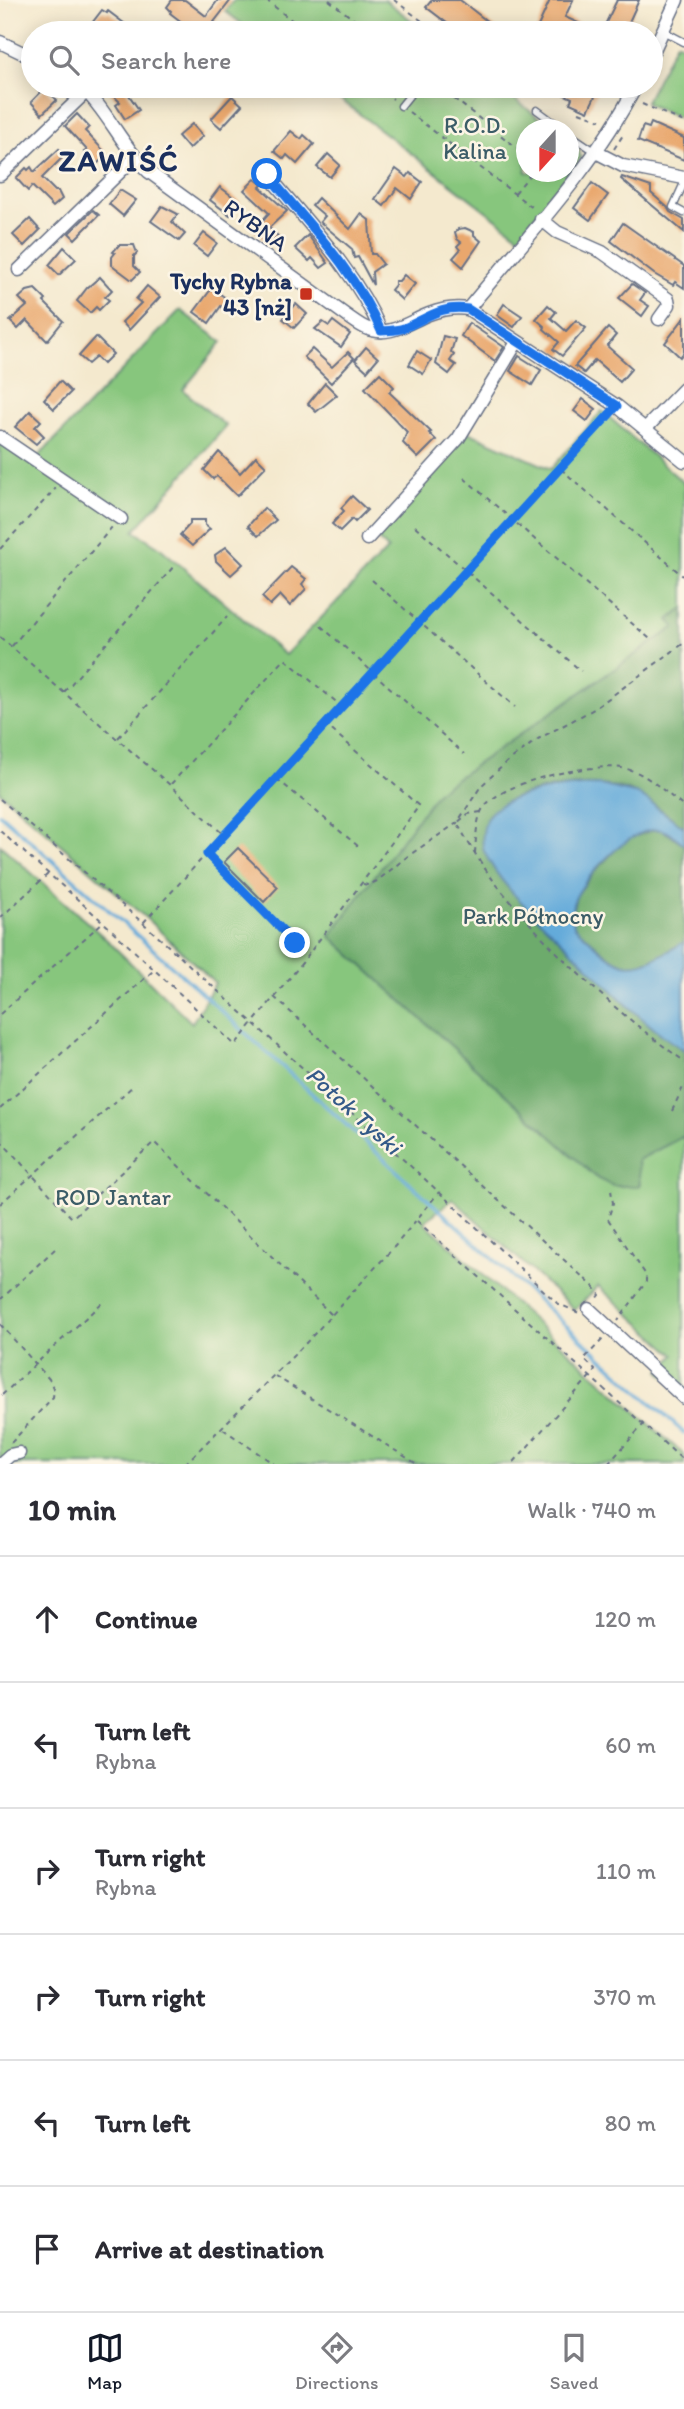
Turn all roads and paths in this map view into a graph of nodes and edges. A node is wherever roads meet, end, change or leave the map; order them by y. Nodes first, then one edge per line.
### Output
1 (265, 0) edge
2 (329, 0) edge
3 (394, 0) edge
4 (677, 0) edge
5 (292, 21) edge
6 (356, 21) edge
7 (422, 21) edge
8 (663, 31) joint
9 (684, 41) edge
10 (1, 44) edge
11 (21, 53) edge
12 (75, 98) edge
13 (91, 98) edge
14 (391, 98) edge
15 (407, 98) edge
16 (453, 98) edge
17 (630, 98) edge
18 (642, 104) dead end
19 (401, 106) junction
20 (537, 110) dead end
21 (579, 112) dead end
22 (549, 119) edge
23 (605, 122) dead end
24 (684, 122) edge
25 (623, 135) dead end
26 (579, 140) edge
27 (516, 146) edge
28 (602, 156) junction
29 (136, 159) junction
30 (267, 174) dead end
31 (0, 175) edge
32 (684, 178) edge
33 (524, 182) edge
34 (684, 183) edge
35 (514, 194) junction
36 (684, 213) edge
37 (542, 218) junction
38 (19, 270) dead end
39 (468, 309) junction
40 (659, 319) dead end
41 (381, 331) junction
42 (517, 342) junction
43 (684, 389) edge
44 (617, 406) junction
45 (646, 428) junction
46 (0, 437) edge
47 (684, 461) edge
48 (560, 468) junction
49 (464, 478) dead end
50 (56, 487) dead end
51 (120, 518) joint
52 (512, 520) junction
53 (415, 526) dead end
54 (367, 539) dead end
55 (0, 549) edge
56 (176, 565) dead end
57 (466, 572) junction
58 (684, 576) edge
59 (372, 580) dead end
60 (227, 617) dead end
61 (420, 622) junction
62 (321, 626) dead end
63 (0, 637) edge
64 (650, 639) dead end
65 (684, 643) edge
66 (11, 647) junction
67 (580, 671) dead end
68 (373, 673) junction
69 (63, 693) junction
70 (342, 707) junction
71 (516, 707) dead end
72 (325, 724) junction
73 (117, 739) junction
74 (464, 754) dead end
75 (276, 779) junction
76 (170, 785) junction
77 (0, 799) edge
78 (684, 807) edge
79 (481, 812) junction
80 (457, 822) junction
81 (0, 831) edge
82 (224, 835) junction
83 (358, 846) dead end
84 (475, 853) junction
85 (207, 854) junction
86 (48, 874) junction
87 (363, 884) junction
88 (0, 918) edge
89 (103, 922) junction
90 (143, 923) junction
91 (309, 953) junction
92 (155, 969) junction
93 (274, 997) junction
94 (0, 1014) edge
95 (253, 1025) junction
96 (684, 1061) edge
97 (684, 1085) edge
98 (133, 1086) dead end
99 (0, 1109) edge
100 (672, 1111) dead end
101 (0, 1140) edge
102 (32, 1174) junction
103 (611, 1190) dead end
104 (438, 1194) junction
105 (0, 1204) edge
106 (416, 1220) junction
107 (56, 1248) dead end
108 (0, 1300) edge
109 (105, 1300) dead end
110 (589, 1309) junction
111 (625, 1310) dead end
112 (332, 1315) junction
113 (0, 1324) edge
114 (598, 1343) dead end
115 (36, 1364) junction
116 (274, 1375) junction
117 (590, 1376) junction
118 (2, 1395) dead end
119 (684, 1398) edge
120 (643, 1424) junction
121 (221, 1427) junction
122 (15, 1448) joint
123 (684, 1461) edge
124 (514, 1462) edge
125 (0, 1464) edge
126 (185, 1464) edge
127 (273, 1464) edge
128 (417, 1464) edge
129 (608, 1464) edge

1 - 5 path
2 - 6 path
3 - 7 path
4 - 8 street
8 - 9 lane
10 - 11 street
12 - 31 street
13 - 29 street, RYBNA
14 - 19 path
15 - 19 lane
16 - 27 path
17 - 28 street
18 - 24 path
19 - 35 path
20 - 22 lane
21 - 23 path
25 - 28 path
26 - 28 lane
28 - 32 street
28 - 37 street
29 - 38 street
29 - 41 street, RYBNA
30 - 41 street
33 - 35 path
34 - 36 lane
35 - 37 path
37 - 39 street
37 - 40 street
39 - 41 street
39 - 42 street
42 - 44 street
42 - 54 street
43 - 45 street
44 - 45 street
44 - 48 path
45 - 47 street
46 - 51 street
48 - 52 path
48 - 58 path
49 - 52 path
50 - 55 path
51 - 66 path
52 - 57 path
52 - 64 path
53 - 57 path
56 - 69 path
57 - 61 path
57 - 67 path
59 - 61 path
60 - 73 path
61 - 68 path
61 - 71 path
62 - 68 path
63 - 66 path
65 - 80 path
66 - 69 path
68 - 70 path
68 - 74 path
69 - 73 path
70 - 72 path
70 - 76 path
72 - 75 path
72 - 87 path
73 - 76 path
75 - 82 path
75 - 83 path
76 - 82 path
77 - 90 path
78 - 79 path
79 - 80 path
79 - 84 path
80 - 84 path
80 - 87 path
81 - 86 path
82 - 85 path
84 - 96 path
85 - 90 path
85 - 91 path
86 - 88 path
86 - 89 path
87 - 91 path
89 - 92 path
89 - 94 path
90 - 95 path
91 - 93 path
92 - 95 path
92 - 99 path
93 - 95 path
93 - 110 path
95 - 104 path
97 - 100 path
98 - 102 path
101 - 102 path
102 - 105 path
102 - 112 path
103 - 111 path
104 - 106 path
104 - 110 path
106 - 112 path
106 - 117 path
107 - 108 path
109 - 115 path
110 - 119 street
112 - 116 path
113 - 115 path
114 - 117 path
115 - 118 path
115 - 122 path
116 - 121 path
116 - 128 path
117 - 120 path
117 - 124 path
120 - 123 path
120 - 129 path
121 - 126 path
121 - 127 path
122 - 125 street

